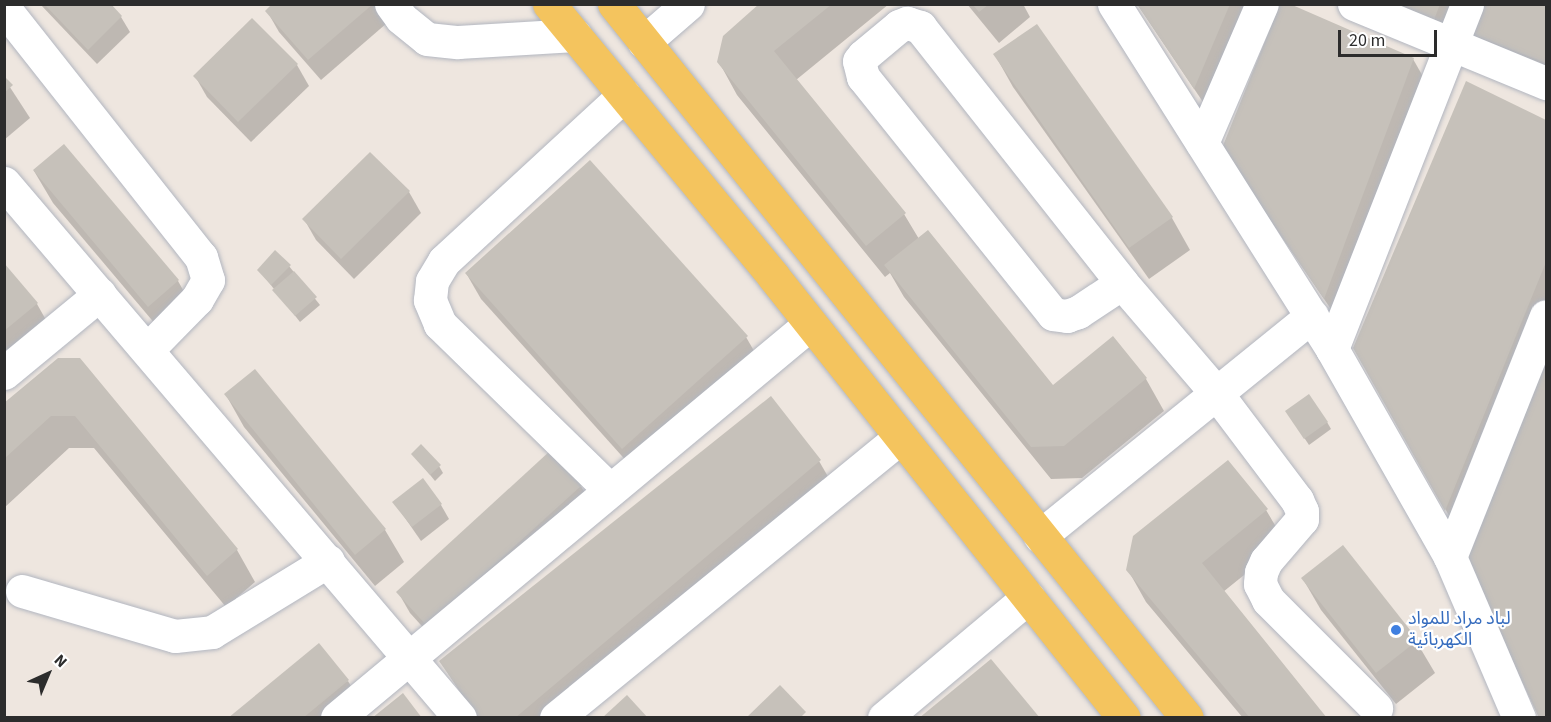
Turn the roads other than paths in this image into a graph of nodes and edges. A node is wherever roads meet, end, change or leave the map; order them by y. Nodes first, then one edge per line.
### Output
1 (391, 4) edge
2 (549, 4) edge
3 (614, 4) edge
4 (688, 4) edge
5 (1114, 4) edge
6 (1262, 4) edge
7 (1354, 4) edge
8 (1467, 4) edge
9 (4, 8) edge
10 (575, 35) junction
11 (644, 42) junction
12 (1451, 44) junction
13 (1546, 83) edge
14 (624, 95) junction
15 (1202, 143) junction
16 (4, 183) edge
17 (1122, 283) junction
18 (100, 294) junction
19 (1312, 316) junction
20 (1546, 316) edge
21 (810, 324) junction
22 (1332, 349) junction
23 (147, 350) junction
24 (4, 373) edge
25 (1217, 394) junction
26 (900, 437) junction
27 (610, 490) junction
28 (1040, 536) junction
29 (1450, 557) junction
30 (328, 561) junction
31 (22, 591) dead end
32 (1028, 597) junction
33 (410, 657) junction
34 (1376, 708) dead end
35 (337, 717) edge
36 (460, 717) edge
37 (556, 717) edge
38 (884, 717) edge
39 (1124, 717) edge
40 (1186, 717) edge
41 (1519, 717) edge

1 - 10 street
2 - 10 main road
3 - 11 main road
4 - 11 street
5 - 15 street
6 - 15 street
7 - 12 street
8 - 12 street
9 - 23 street
10 - 14 main road
11 - 28 main road
12 - 13 street
12 - 22 street
14 - 21 main road
14 - 27 street
15 - 19 street
16 - 18 street
17 - 17 street
17 - 25 street
18 - 23 street
18 - 24 street
19 - 22 street
19 - 25 street
20 - 29 street
21 - 26 main road
21 - 27 street
22 - 29 street
23 - 30 street
25 - 28 street
25 - 34 street
26 - 32 main road
26 - 37 street
27 - 33 street
28 - 40 main road
29 - 41 street
30 - 31 street
30 - 33 street
32 - 38 street
32 - 39 main road
33 - 35 street
33 - 36 street

